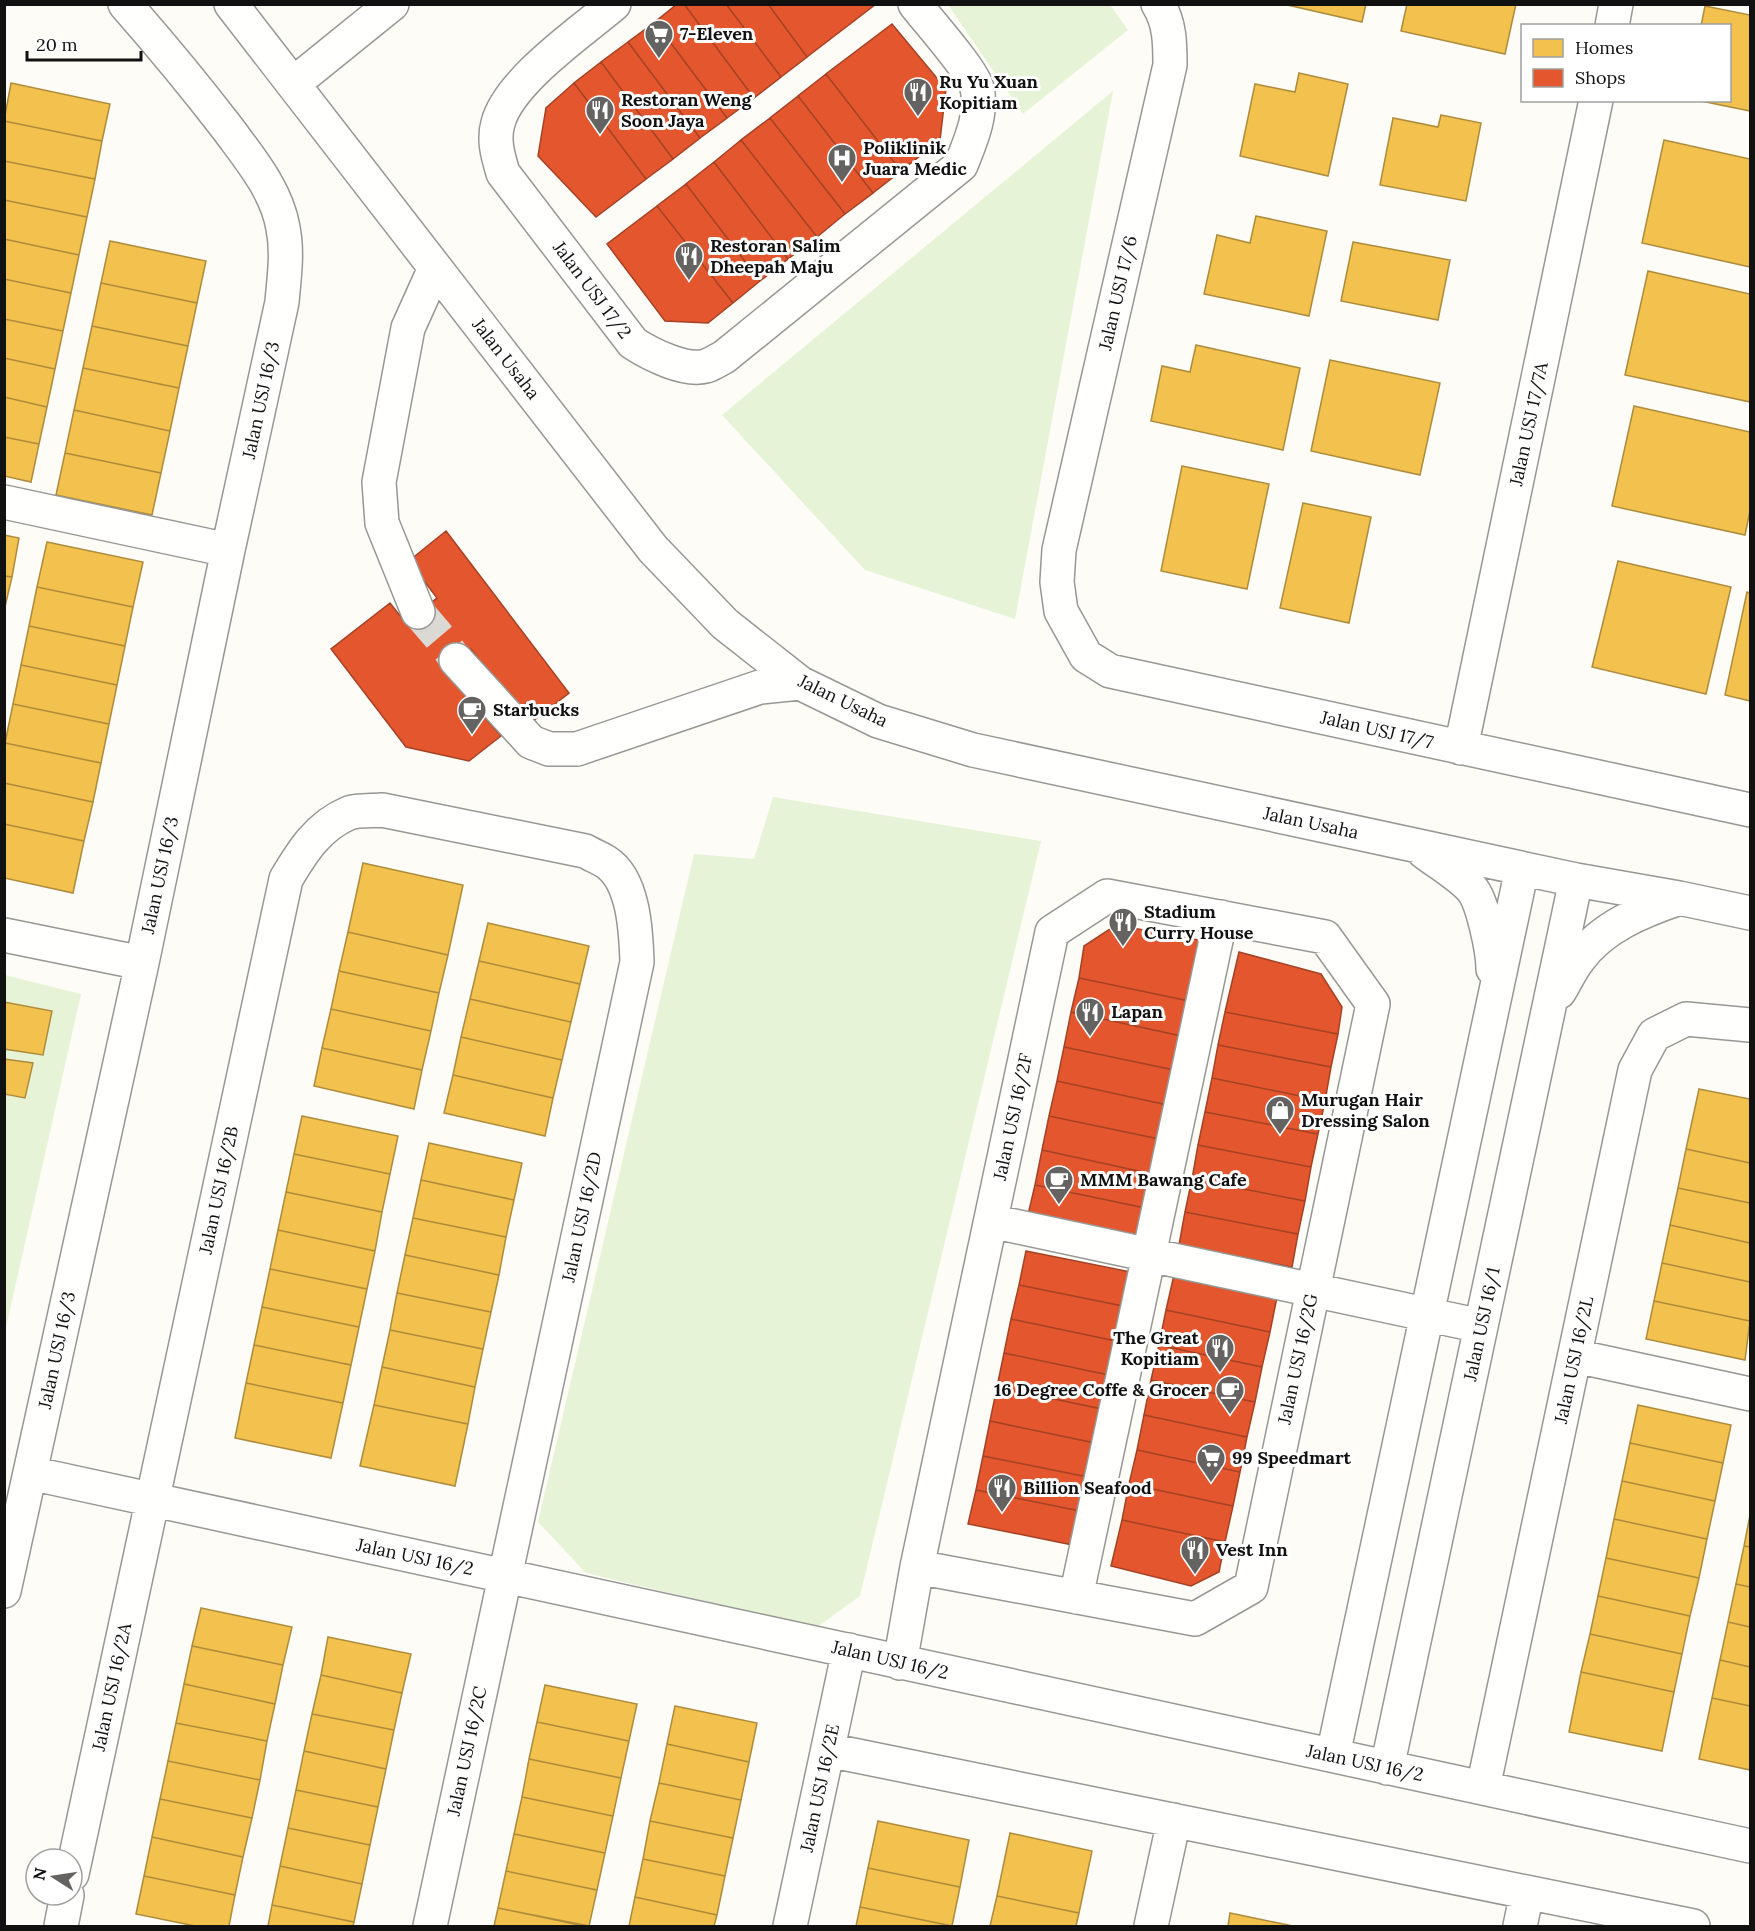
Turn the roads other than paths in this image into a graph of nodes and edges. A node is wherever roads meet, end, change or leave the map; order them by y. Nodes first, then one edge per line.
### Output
1 (125, 4) edge
2 (231, 4) edge
3 (392, 4) edge
4 (915, 4) edge
5 (1158, 4) edge
6 (1616, 4) edge
7 (613, 5) edge
8 (1612, 24) edge
9 (293, 84) junction
10 (1596, 102) edge
11 (435, 268) junction
12 (4, 502) edge
13 (228, 550) junction
14 (1057, 582) joint
15 (418, 612) tunnel mouth
16 (456, 660) tunnel mouth
17 (800, 683) junction
18 (1461, 748) junction
19 (1750, 810) edge
20 (1417, 846) junction
21 (608, 863) joint
22 (1522, 869) junction
23 (1576, 880) junction
24 (1679, 898) junction
25 (1750, 913) edge
26 (1221, 917) junction
27 (4, 935) edge
28 (142, 963) junction
29 (1373, 1004) joint
30 (1492, 1007) junction
31 (1549, 1010) junction
32 (1750, 1025) edge
33 (991, 1221) junction
34 (1149, 1254) junction
35 (1312, 1290) junction
36 (1427, 1314) junction
37 (1481, 1326) junction
38 (1575, 1356) junction
39 (1750, 1394) edge
40 (30, 1473) junction
41 (153, 1500) junction
42 (917, 1567) junction
43 (504, 1576) junction
44 (4, 1591) edge
45 (1076, 1597) junction
46 (849, 1650) junction
47 (900, 1663) junction
48 (828, 1750) junction
49 (1334, 1755) junction
50 (1387, 1768) junction
51 (1483, 1788) junction
52 (1174, 1820) junction
53 (1750, 1846) edge
54 (78, 1847) edge
55 (1527, 1893) junction
56 (65, 1907) edge
57 (61, 1926) edge
58 (430, 1926) edge
59 (790, 1926) edge
60 (1151, 1926) edge
61 (1520, 1926) edge
62 (1693, 1926) edge

1 - 13 street, Jalan USJ 16/3
2 - 9 street, Jalan Usaha
3 - 9 street
4 - 7 street, Jalan USJ 17/2
5 - 14 street, Jalan USJ 17/6
6 - 8 street
9 - 11 street, Jalan Usaha
10 - 18 street, Jalan USJ 17/7A
11 - 15 street
11 - 17 street, Jalan Usaha
12 - 13 street
13 - 28 street, Jalan USJ 16/3
14 - 18 street, Jalan USJ 17/7
16 - 17 street
17 - 20 street, Jalan Usaha
18 - 19 street, Jalan USJ 17/7
20 - 22 street, Jalan Usaha
20 - 30 street
21 - 41 street, Jalan USJ 16/2B
21 - 43 street, Jalan USJ 16/2D
22 - 23 street, Jalan Usaha
22 - 30 street
23 - 24 street, Jalan Usaha
23 - 31 street, Jalan USJ 16/1
24 - 25 street, Jalan Usaha
24 - 31 street
26 - 29 street, Jalan USJ 16/2F
26 - 33 street, Jalan USJ 16/2F
26 - 34 street
27 - 28 street
28 - 40 street, Jalan USJ 16/3
29 - 35 street, Jalan USJ 16/2G
30 - 36 street
31 - 37 street, Jalan USJ 16/1
32 - 38 street, Jalan USJ 16/2L
33 - 34 street
33 - 42 street, Jalan USJ 16/2F
34 - 35 street
34 - 45 street
35 - 36 street
35 - 45 street, Jalan USJ 16/2G
36 - 37 street
36 - 49 street
37 - 50 street, Jalan USJ 16/1
38 - 39 street
38 - 51 street, Jalan USJ 16/2L
40 - 41 street, Jalan USJ 16/2
40 - 44 street, Jalan USJ 16/3
41 - 43 street, Jalan USJ 16/2
41 - 54 street, Jalan USJ 16/2A
42 - 45 street, Jalan USJ 16/2G
42 - 47 street, Jalan USJ 16/2F
43 - 46 street, Jalan USJ 16/2
43 - 58 street, Jalan USJ 16/2C
46 - 47 street, Jalan USJ 16/2
46 - 48 street, Jalan USJ 16/2E
47 - 49 street, Jalan USJ 16/2
48 - 52 street
48 - 59 street, Jalan USJ 16/2E
49 - 50 street, Jalan USJ 16/2
50 - 51 street, Jalan USJ 16/2
51 - 53 street, Jalan USJ 16/2
52 - 55 street
52 - 60 street
55 - 61 street
55 - 62 street
56 - 57 street

